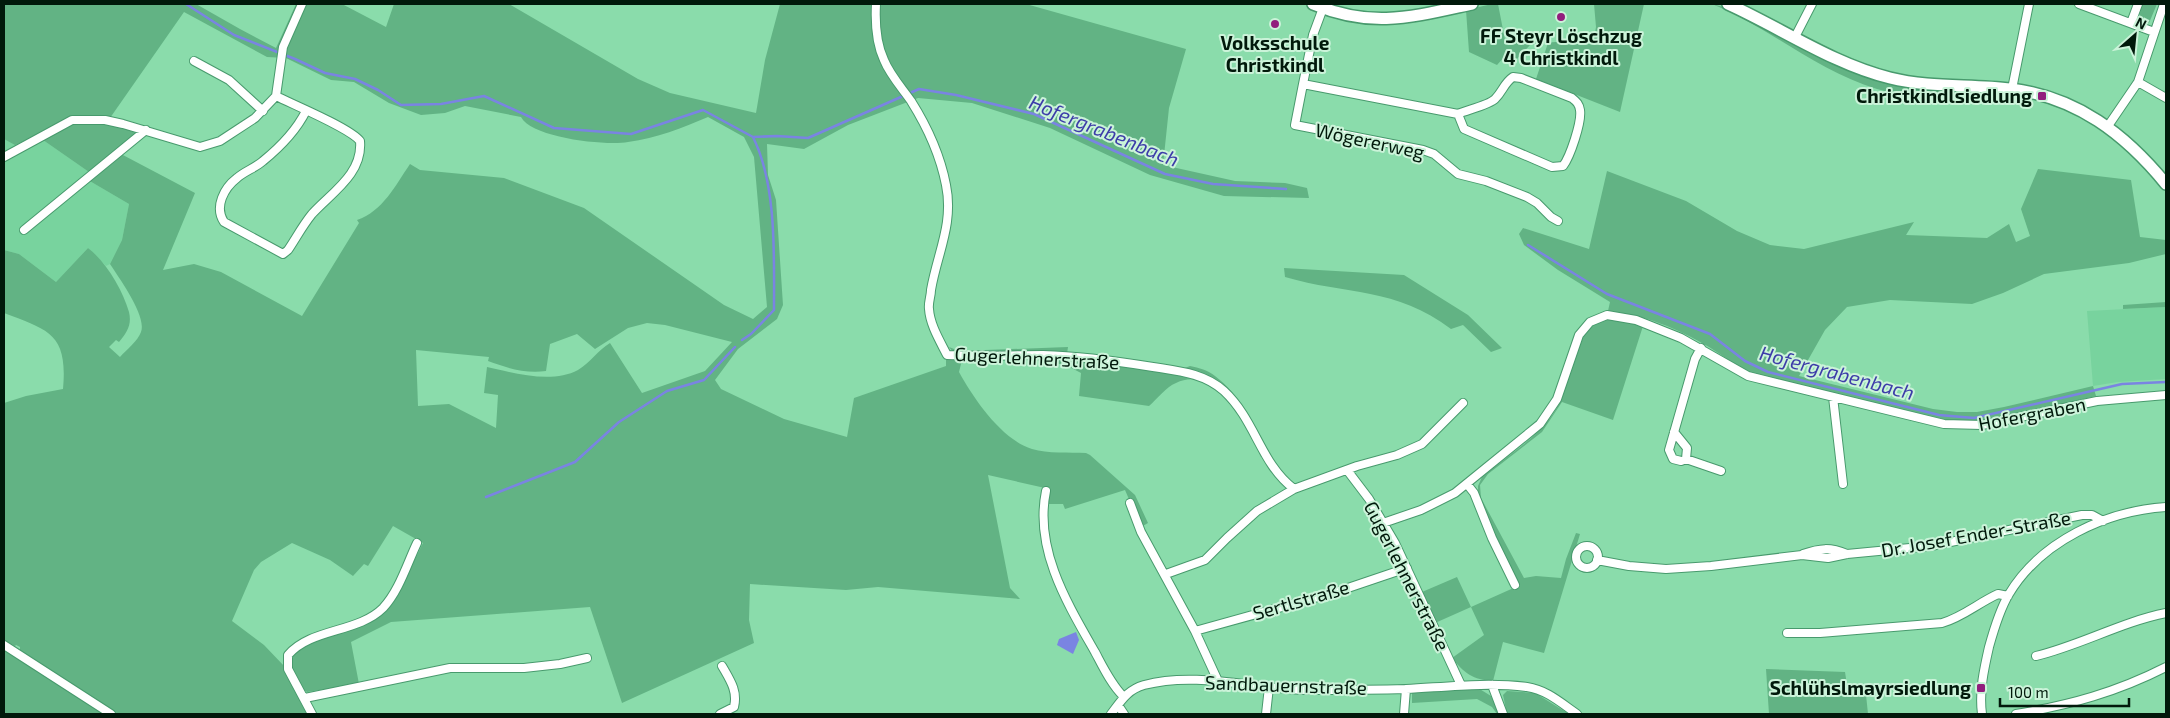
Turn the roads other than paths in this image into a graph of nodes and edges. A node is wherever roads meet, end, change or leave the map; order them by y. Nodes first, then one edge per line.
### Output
1 (302, 4) edge
2 (876, 4) edge
3 (1472, 4) edge
4 (1728, 4) edge
5 (1812, 4) edge
6 (2029, 4) edge
7 (2078, 4) edge
8 (2138, 4) edge
9 (2164, 4) edge
10 (1318, 6) edge
11 (2131, 23) junction
12 (2154, 32) junction
13 (1795, 37) junction
14 (194, 61) dead end
15 (2138, 82) junction
16 (1303, 84) junction
17 (2012, 89) junction
18 (276, 96) junction
19 (2166, 98) edge
20 (263, 111) junction
21 (306, 111) junction
22 (1458, 114) junction
23 (2108, 126) junction
24 (146, 130) junction
25 (4, 157) edge
26 (2166, 184) edge
27 (1558, 221) dead end
28 (24, 230) dead end
29 (1701, 348) junction
30 (2166, 395) edge
31 (1833, 397) junction
32 (1463, 404) dead end
33 (1674, 432) junction
34 (1686, 459) junction
35 (1347, 470) junction
36 (1721, 471) dead end
37 (1467, 484) junction
38 (1843, 484) dead end
39 (1294, 489) junction
40 (1046, 491) dead end
41 (1130, 503) dead end
42 (2166, 506) edge
43 (2103, 521) junction
44 (1383, 523) junction
45 (417, 543) dead end
46 (1597, 560) dead end
47 (1407, 568) junction
48 (1166, 574) junction
49 (1515, 585) dead end
50 (2008, 596) junction
51 (2166, 613) edge
52 (1195, 631) junction
53 (1787, 633) dead end
54 (4, 645) edge
55 (2036, 656) dead end
56 (587, 658) dead end
57 (722, 666) dead end
58 (2166, 667) edge
59 (1218, 681) junction
60 (1461, 685) junction
61 (1492, 686) junction
62 (1269, 687) junction
63 (1406, 688) junction
64 (1124, 696) junction
65 (305, 698) junction
66 (1118, 705) junction
67 (111, 714) edge
68 (312, 714) edge
69 (720, 714) edge
70 (1111, 714) edge
71 (1124, 714) edge
72 (1266, 714) edge
73 (1404, 714) edge
74 (1503, 714) edge
75 (1577, 714) edge
76 (1982, 714) edge
77 (2016, 714) edge

1 - 18 street
2 - 39 street, Gugerlehnerstraße
3 - 10 street
4 - 13 street
5 - 13 street
6 - 17 street
7 - 11 street
8 - 11 street
9 - 12 street
10 - 16 street, Wögererweg
11 - 12 street
12 - 15 street
13 - 17 street
14 - 20 street
15 - 19 street
15 - 23 street
16 - 22 street
16 - 27 street, Wögererweg
17 - 23 street
18 - 20 street
18 - 21 street
20 - 24 street
21 - 21 street
22 - 22 street
23 - 26 street
24 - 25 street
24 - 28 street
29 - 31 street, Hofergraben
29 - 33 street
29 - 37 street, Hofergraben
30 - 31 street, Hofergraben
31 - 38 street
32 - 35 street
33 - 34 street
33 - 34 street
34 - 36 street
35 - 39 street
35 - 44 street, Gugerlehnerstraße
37 - 44 street, Hofergraben
37 - 49 street
39 - 48 street
40 - 64 street
41 - 48 street
42 - 43 street
43 - 46 street, Dr. Josef Ender-Straße
43 - 50 street
44 - 47 street, Gugerlehnerstraße
45 - 65 street
47 - 52 street, Sertlstraße
47 - 60 street, Gugerlehnerstraße
48 - 52 street
50 - 53 street
50 - 76 street
51 - 55 street
52 - 59 street
54 - 67 street
56 - 65 street
57 - 69 street
58 - 77 street
59 - 62 street, Sandbauernstraße
59 - 64 street, Sandbauernstraße
60 - 61 street, Sandbauernstraße
60 - 63 street, Sandbauernstraße
61 - 74 street
61 - 75 street, Sandbauernstraße
62 - 63 street, Sandbauernstraße
62 - 72 street
63 - 73 street
64 - 66 street
65 - 68 street
66 - 70 street
66 - 71 street

